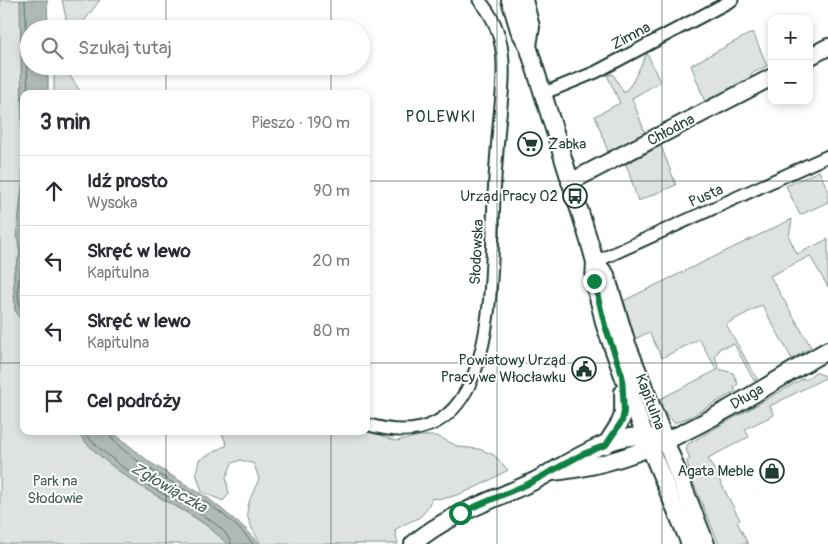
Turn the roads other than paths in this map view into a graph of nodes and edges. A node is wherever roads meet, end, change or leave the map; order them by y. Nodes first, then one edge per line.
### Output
1 (479, 0) edge
2 (510, 0) edge
3 (524, 0) edge
4 (732, 0) edge
5 (528, 46) junction
6 (828, 48) edge
7 (813, 55) edge
8 (768, 79) edge
9 (542, 94) junction
10 (828, 156) edge
11 (570, 182) junction
12 (595, 262) junction
13 (828, 350) edge
14 (622, 375) junction
15 (370, 425) edge
16 (653, 442) junction
17 (606, 445) junction
18 (550, 472) junction
19 (413, 544) edge
20 (690, 544) edge
21 (706, 544) edge

1 - 15 street, Słodowska
2 - 5 street, Kapitulna
3 - 5 street, Kapitulna
4 - 9 street, Zimna
5 - 9 street, Kapitulna
6 - 7 street
8 - 11 street, Chłodna
9 - 11 street, Kapitulna
10 - 12 street, Pusta
11 - 12 street, Kapitulna
12 - 14 street, Kapitulna
12 - 16 street, Kapitulna
13 - 16 street, Długa
14 - 16 street, Kapitulna
14 - 17 street, Kapitulna
16 - 17 street
16 - 18 street
16 - 20 street, Kapitulna
16 - 21 street, Kapitulna
17 - 18 street
18 - 19 street

